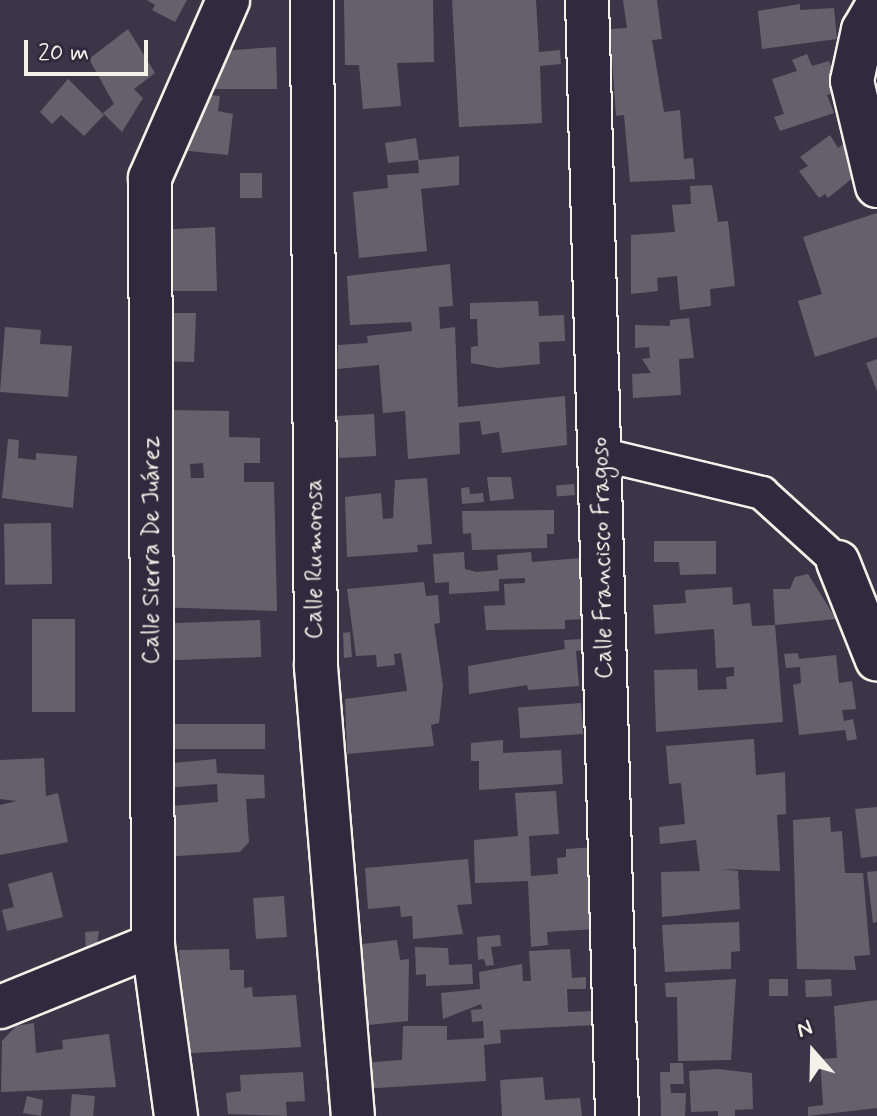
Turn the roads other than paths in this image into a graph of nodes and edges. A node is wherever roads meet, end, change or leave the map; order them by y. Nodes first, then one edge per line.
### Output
1 (228, 0) edge
2 (312, 0) edge
3 (587, 0) edge
4 (877, 6) edge
5 (877, 186) edge
6 (600, 454) junction
7 (838, 562) joint
8 (877, 660) edge
9 (153, 945) junction
10 (0, 1007) edge
11 (176, 1116) edge
12 (353, 1116) edge
13 (617, 1116) edge

1 - 9 street, Calle Sierra De Juárez
2 - 12 street, Calle Rumorosa
3 - 6 street, Calle Francisco Fragoso
4 - 5 street
6 - 7 street
6 - 13 street, Calle Francisco Fragoso
7 - 8 street
9 - 10 street
9 - 11 street, Calle Sierra De Juárez

